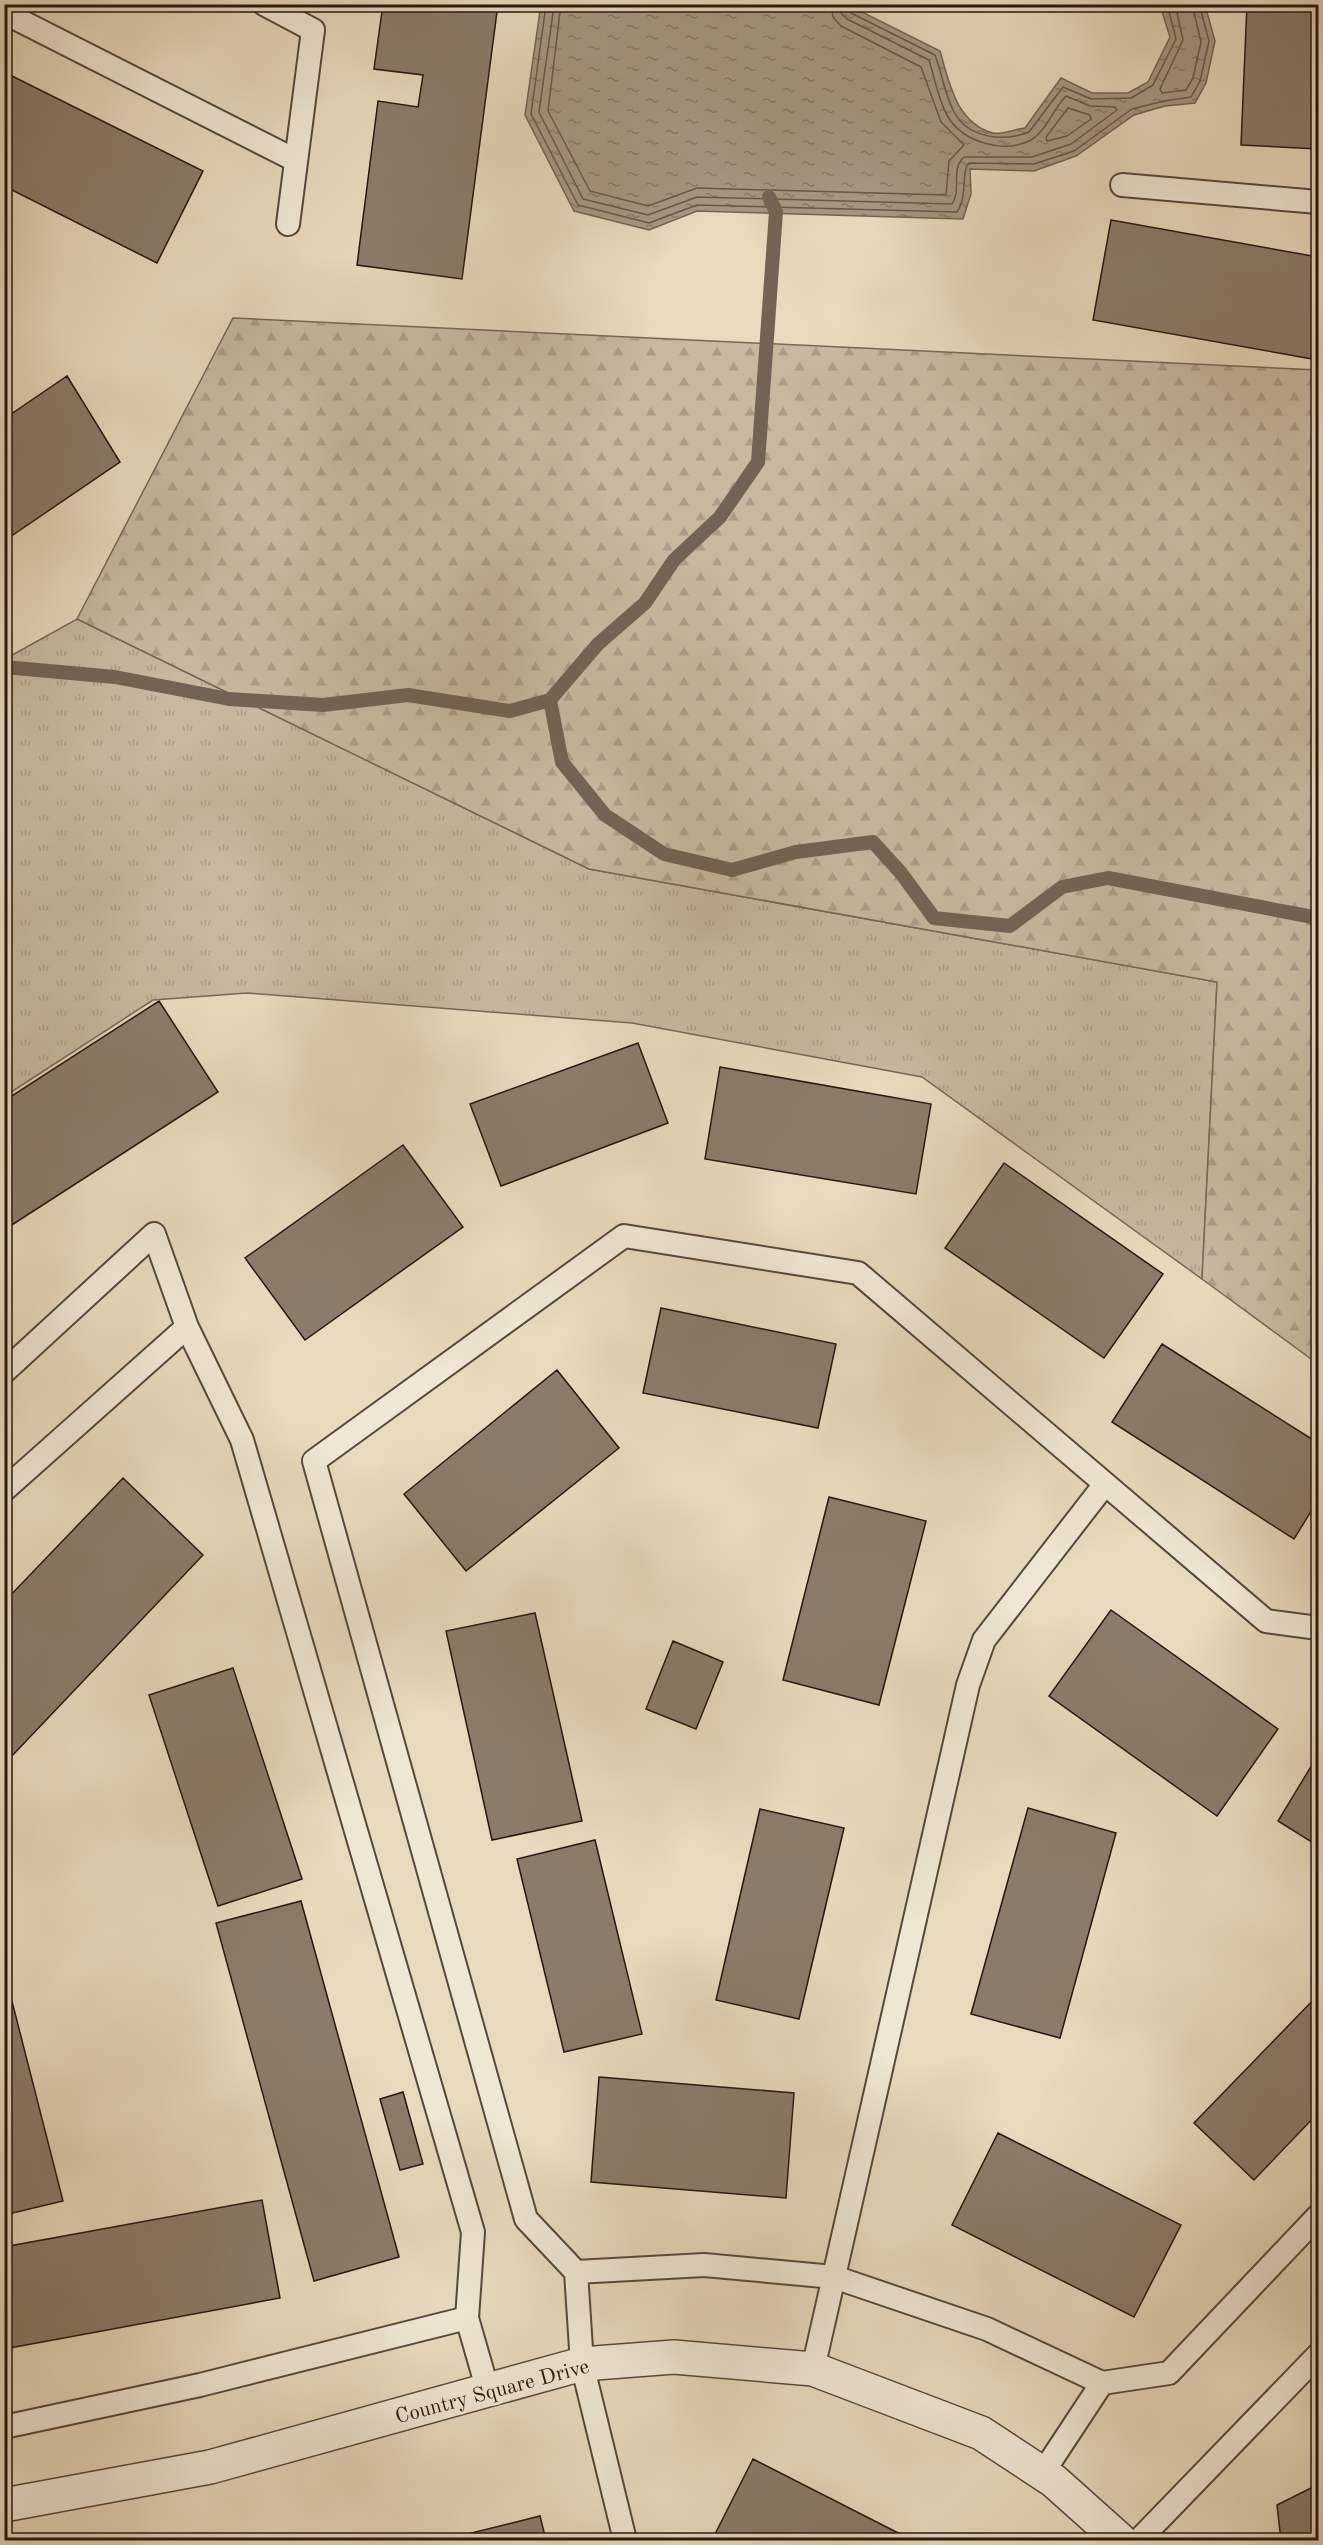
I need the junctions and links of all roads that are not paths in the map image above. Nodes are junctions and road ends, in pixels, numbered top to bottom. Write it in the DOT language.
graph roads {
  1 [pos="9,4"];
  2 [pos="264,4"];
  3 [pos="295,160"];
  4 [pos="1122,185"];
  5 [pos="1318,202"];
  6 [pos="288,224"];
  7 [pos="187,1327"];
  8 [pos="4,1372"];
  9 [pos="1105,1484"];
  10 [pos="4,1490"];
  11 [pos="1318,1628"];
  12 [pos="1318,2216"];
  13 [pos="576,2272"];
  14 [pos="834,2277"];
  15 [pos="467,2318"];
  16 [pos="1318,2355"];
  17 [pos="582,2364"];
  18 [pos="813,2368"];
  19 [pos="1102,2383"];
  20 [pos="488,2391"];
  21 [pos="4,2427"];
  22 [pos="1042,2474"];
  23 [pos="4,2505"];
  24 [pos="625,2541"];
  25 [pos="1120,2541"];
  26 [pos="1139,2541"];
  1 -- 3 [label="lane"];
  2 -- 3 [label="lane"];
  3 -- 6 [label="lane"];
  4 -- 5 [label="lane"];
  7 -- 8 [label="lane"];
  7 -- 10 [label="lane"];
  7 -- 15 [label="lane"];
  9 -- 11 [label="lane"];
  9 -- 13 [label="lane"];
  9 -- 14 [label="lane"];
  12 -- 19 [label="lane"];
  13 -- 14 [label="lane"];
  13 -- 17 [label="lane"];
  14 -- 18 [label="lane"];
  14 -- 19 [label="lane"];
  15 -- 20 [label="lane"];
  15 -- 21 [label="lane"];
  16 -- 26 [label="lane"];
  17 -- 18 [label="street, Country Square Drive"];
  17 -- 20 [label="street, Country Square Drive"];
  17 -- 24 [label="lane"];
  18 -- 22 [label="street, Country Square Drive"];
  19 -- 22 [label="lane"];
  20 -- 23 [label="street, Country Square Drive"];
  22 -- 25 [label="street, Country Square Drive"];
}
